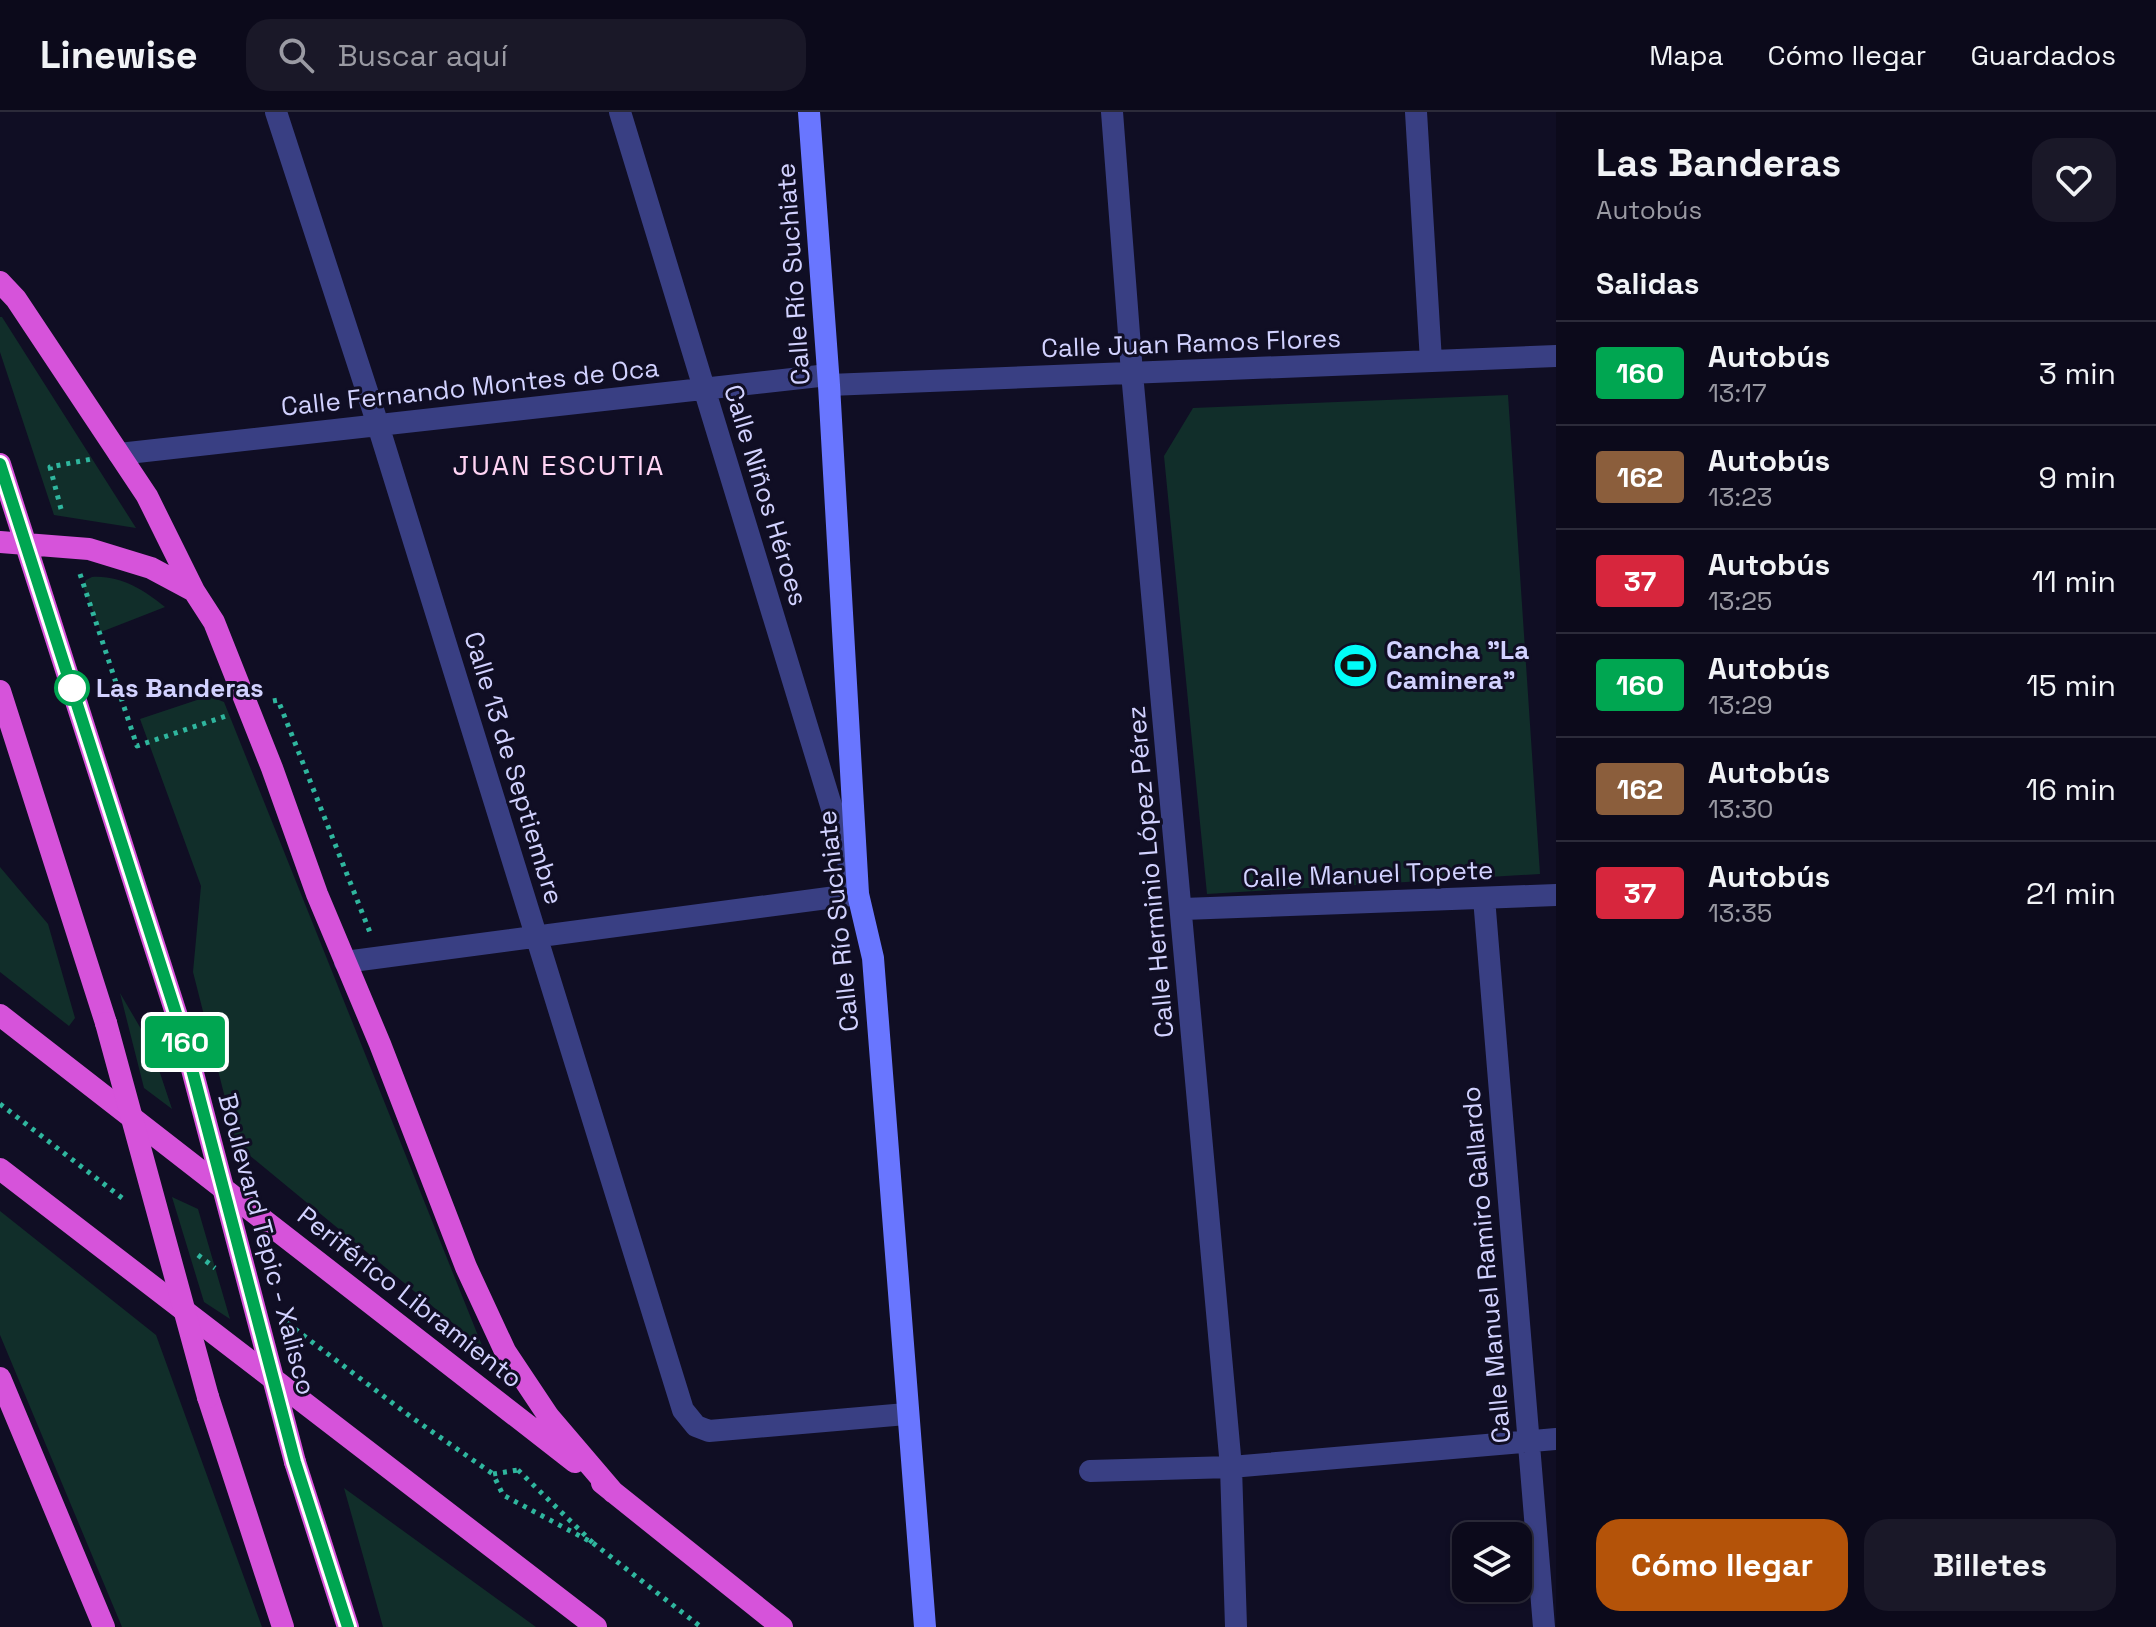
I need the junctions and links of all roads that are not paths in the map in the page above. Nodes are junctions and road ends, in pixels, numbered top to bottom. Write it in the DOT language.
graph roads {
  1 [pos="276,112"];
  2 [pos="620,112"];
  3 [pos="809,112"];
  4 [pos="1112,112"];
  5 [pos="1416,112"];
  6 [pos="0,282"];
  7 [pos="1556,356"];
  8 [pos="1431,361"];
  9 [pos="1132,373"];
  10 [pos="828,380"];
  11 [pos="704,390"];
  12 [pos="378,425"];
  13 [pos="119,454"];
  14 [pos="0,464"];
  15 [pos="0,542"];
  16 [pos="25,544"];
  17 [pos="194,591"];
  18 [pos="0,691"];
  19 [pos="858,894"];
  20 [pos="1556,895"];
  21 [pos="1484,898"];
  22 [pos="1183,909"];
  23 [pos="536,936"];
  24 [pos="345,962"];
  25 [pos="0,1015"];
  26 [pos="0,1169"];
  27 [pos="0,1378"];
  28 [pos="906,1414"];
  29 [pos="1556,1439"];
  30 [pos="1529,1440"];
  31 [pos="1231,1467"];
  32 [pos="1090,1471"];
  33 [pos="613,1492"];
  34 [pos="104,1627"];
  35 [pos="283,1627"];
  36 [pos="348,1627"];
  37 [pos="596,1627"];
  38 [pos="782,1627"];
  39 [pos="925,1627"];
  40 [pos="1236,1627"];
  41 [pos="1544,1627"];
  1 -- 12 [label="street, Calle 13 de Septiembre"];
  2 -- 11 [label="street, Calle Niños Héroes"];
  3 -- 10 [label="main road, Calle Río Suchiate"];
  4 -- 9 [label="street, Calle Herminio López Pérez"];
  5 -- 8 [label="street"];
  6 -- 13 [label="highway"];
  7 -- 8 [label="street, Calle Juan Ramos Flores"];
  8 -- 9 [label="street, Calle Juan Ramos Flores"];
  9 -- 10 [label="street, Calle Juan Ramos Flores"];
  9 -- 22 [label="street, Calle Herminio López Pérez"];
  10 -- 11 [label="street, Calle Fernando Montes de Oca"];
  10 -- 19 [label="main road, Calle Río Suchiate"];
  11 -- 12 [label="street, Calle Fernando Montes de Oca"];
  11 -- 19 [label="street, Calle Niños Héroes"];
  12 -- 13 [label="street, Calle Fernando Montes de Oca"];
  12 -- 23 [label="street, Calle 13 de Septiembre"];
  13 -- 17 [label="highway"];
  14 -- 16 [label="highway, Boulevard Tepic - Xalisco"];
  15 -- 16 [label="highway"];
  16 -- 17 [label="highway"];
  16 -- 36 [label="highway, Boulevard Tepic - Xalisco, bridge"];
  17 -- 24 [label="highway"];
  18 -- 35 [label="highway, bridge"];
  19 -- 23 [label="street"];
  19 -- 28 [label="main road, Calle Río Suchiate"];
  20 -- 21 [label="street, Calle Manuel Topete"];
  21 -- 22 [label="street, Calle Manuel Topete"];
  21 -- 30 [label="street, Calle Manuel Ramiro Gallardo"];
  22 -- 31 [label="street, Calle Herminio López Pérez"];
  23 -- 24 [label="street"];
  23 -- 28 [label="street, Calle 13 de Septiembre"];
  24 -- 33 [label="highway"];
  25 -- 33 [label="highway, Periférico Libramiento"];
  26 -- 37 [label="highway"];
  27 -- 34 [label="highway"];
  28 -- 39 [label="main road, Calle Río Suchiate"];
  29 -- 30 [label="street"];
  30 -- 31 [label="street"];
  30 -- 41 [label="street, Calle Manuel Ramiro Gallardo"];
  31 -- 32 [label="street"];
  31 -- 40 [label="street, Calle Herminio López Pérez"];
  33 -- 38 [label="highway, Periférico Libramiento"];
}
